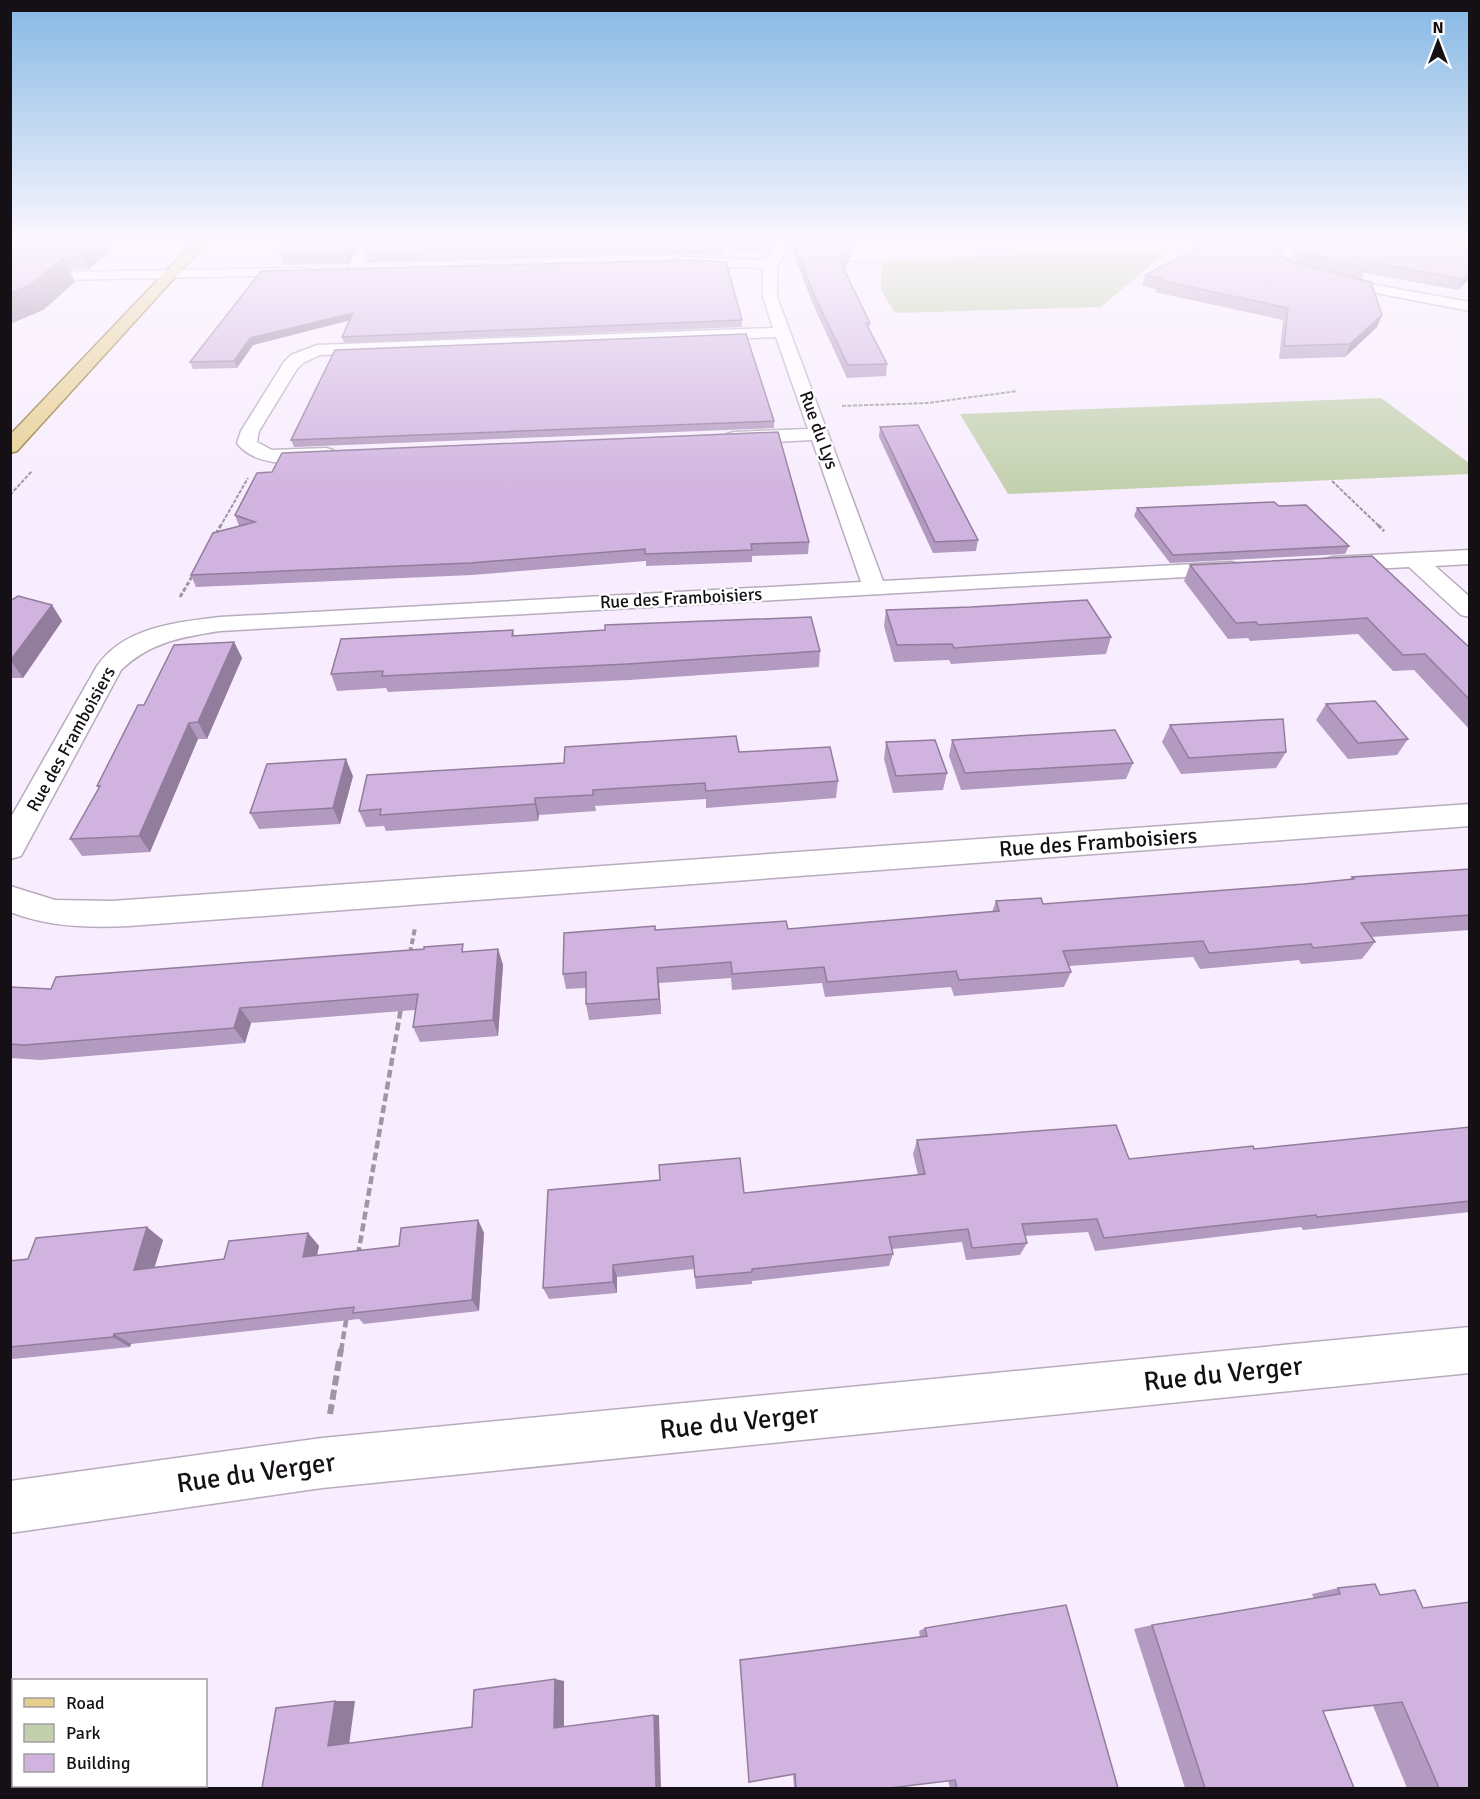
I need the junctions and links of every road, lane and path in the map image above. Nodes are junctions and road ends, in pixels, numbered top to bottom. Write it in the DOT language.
graph roads {
  1 [pos="122,325"];
  2 [pos="781,325"];
  3 [pos="783,332"];
  4 [pos="1017,391"];
  5 [pos="811,408"];
  6 [pos="820,434"];
  7 [pos="720,438"];
  8 [pos="10,447"];
  9 [pos="262,454"];
  10 [pos="340,454"];
  11 [pos="1332,481"];
  12 [pos="216,534"];
  13 [pos="1470,557"];
  14 [pos="1415,560"];
  15 [pos="1309,566"];
  16 [pos="1250,568"];
  17 [pos="193,574"];
  18 [pos="873,587"];
  19 [pos="1470,610"];
  20 [pos="159,634"];
  21 [pos="1470,815"];
  22 [pos="10,848"];
  23 [pos="421,892"];
  24 [pos="10,898"];
  25 [pos="409,962"];
  26 [pos="403,997"];
  27 [pos="356,1266"];
  28 [pos="348,1313"];
  29 [pos="1470,1350"];
  30 [pos="322,1463"];
  31 [pos="10,1507"];
  1 -- 8 [label="main road"];
  2 -- 3 [label="street, Rue du Lys"];
  3 -- 5 [label="street, Rue du Lys"];
  3 -- 9 [label="street"];
  4 -- 5 [label="path"];
  5 -- 6 [label="street, Rue du Lys"];
  6 -- 7 [label="street"];
  6 -- 18 [label="street, Rue du Lys"];
  9 -- 10 [label="street"];
  9 -- 12 [label="path"];
  11 -- 14 [label="path"];
  13 -- 14 [label="street"];
  14 -- 15 [label="street"];
  14 -- 19 [label="street"];
  16 -- 18 [label="street, Rue des Framboisiers"];
  17 -- 20 [label="path"];
  18 -- 20 [label="street, Rue des Framboisiers"];
  20 -- 22 [label="street, Rue des Framboisiers"];
  21 -- 23 [label="street, Rue des Framboisiers"];
  23 -- 24 [label="street, Rue des Framboisiers"];
  23 -- 25 [label="path"];
  26 -- 27 [label="path"];
  28 -- 30 [label="path"];
  29 -- 30 [label="street, Rue du Verger"];
  30 -- 31 [label="street, Rue du Verger"];
}
